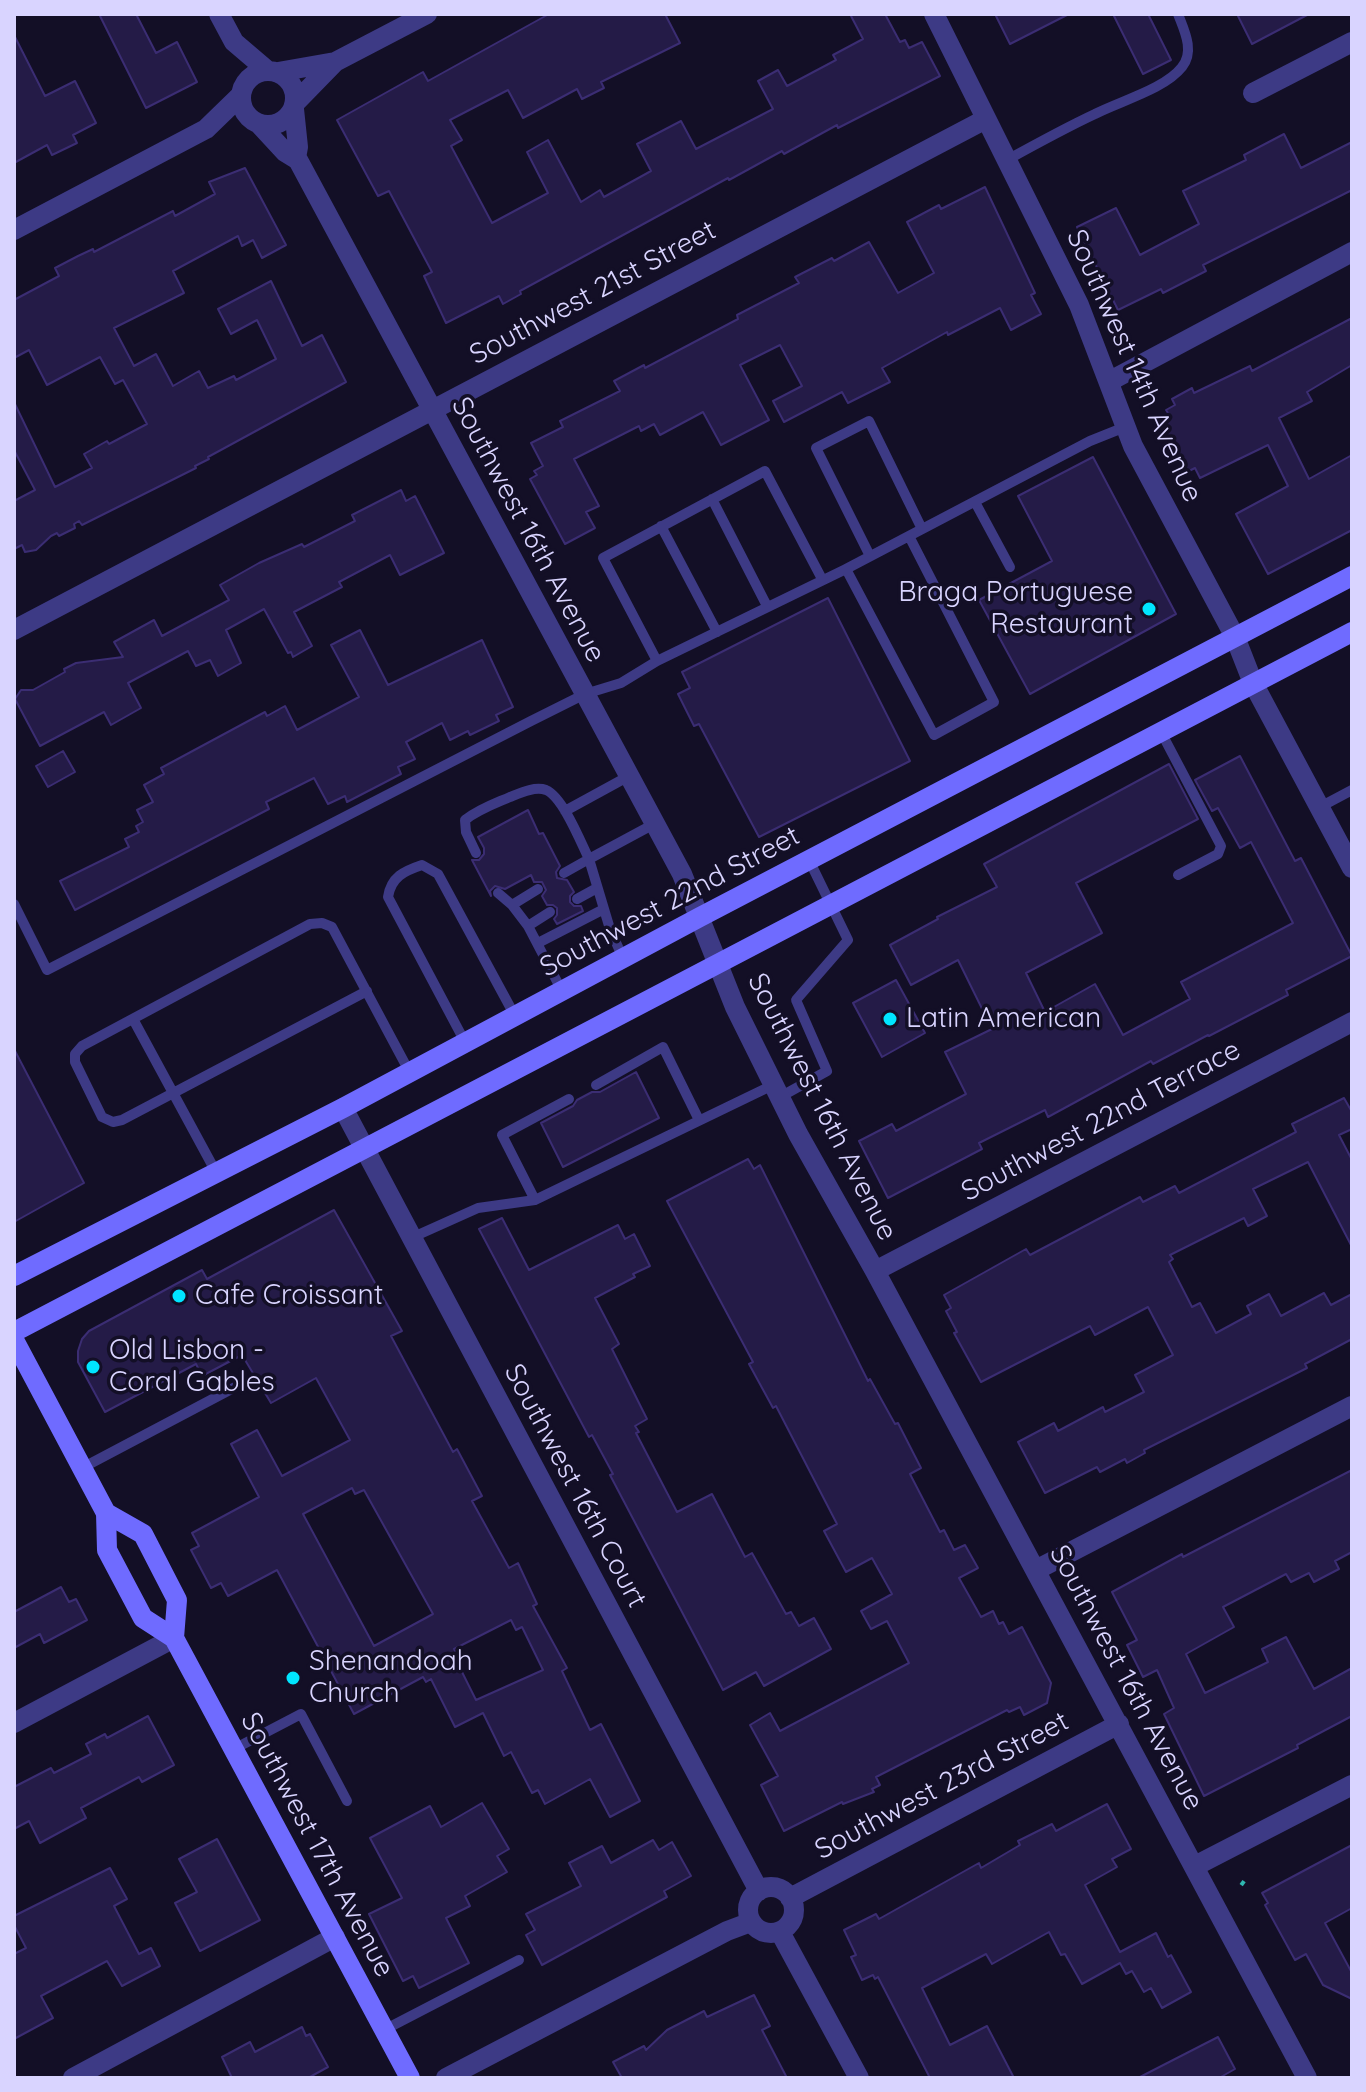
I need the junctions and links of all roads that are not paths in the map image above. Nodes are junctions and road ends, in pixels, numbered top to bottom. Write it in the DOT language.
graph roads {
  1 [pos="219,14"];
  2 [pos="427,14"];
  3 [pos="934,14"];
  4 [pos="1178,14"];
  5 [pos="234,42"];
  6 [pos="1352,42"];
  7 [pos="335,62"];
  8 [pos="273,71"];
  9 [pos="242,92"];
  10 [pos="1253,93"];
  11 [pos="295,106"];
  12 [pos="986,119"];
  13 [pos="258,124"];
  14 [pos="206,129"];
  15 [pos="296,158"];
  16 [pos="1007,160"];
  17 [pos="14,230"];
  18 [pos="1352,252"];
  19 [pos="1110,381"];
  20 [pos="432,410"];
  21 [pos="1125,427"];
  22 [pos="712,499"];
  23 [pos="975,502"];
  24 [pos="661,526"];
  25 [pos="922,529"];
  26 [pos="909,536"];
  27 [pos="870,556"];
  28 [pos="1010,567"];
  29 [pos="846,569"];
  30 [pos="1352,576"];
  31 [pos="822,579"];
  32 [pos="767,606"];
  33 [pos="14,630"];
  34 [pos="717,632"];
  35 [pos="1352,632"];
  36 [pos="1235,637"];
  37 [pos="657,661"];
  38 [pos="1253,683"];
  39 [pos="585,694"];
  40 [pos="1161,732"];
  41 [pos="629,776"];
  42 [pos="1352,790"];
  43 [pos="1320,807"];
  44 [pos="565,811"];
  45 [pos="654,824"];
  46 [pos="476,853"];
  47 [pos="589,859"];
  48 [pos="809,860"];
  49 [pos="1352,868"];
  50 [pos="564,873"];
  51 [pos="1178,875"];
  52 [pos="597,888"];
  53 [pos="538,889"];
  54 [pos="498,893"];
  55 [pos="577,899"];
  56 [pos="14,904"];
  57 [pos="512,905"];
  58 [pos="832,905"];
  59 [pos="604,909"];
  60 [pos="550,912"];
  61 [pos="700,917"];
  62 [pos="528,926"];
  63 [pos="538,943"];
  64 [pos="623,958"];
  65 [pos="718,965"];
  66 [pos="367,991"];
  67 [pos="562,991"];
  68 [pos="515,1016"];
  69 [pos="133,1019"];
  70 [pos="1352,1022"];
  71 [pos="465,1042"];
  72 [pos="410,1073"];
  73 [pos="596,1085"];
  74 [pos="776,1091"];
  75 [pos="173,1094"];
  76 [pos="569,1099"];
  77 [pos="343,1108"];
  78 [pos="699,1120"];
  79 [pos="364,1150"];
  80 [pos="217,1174"];
  81 [pos="535,1200"];
  82 [pos="411,1238"];
  83 [pos="875,1271"];
  84 [pos="14,1276"];
  85 [pos="14,1332"];
  86 [pos="14,1340"];
  87 [pos="241,1384"];
  88 [pos="1352,1406"];
  89 [pos="82,1468"];
  90 [pos="106,1513"];
  91 [pos="1036,1570"];
  92 [pos="174,1638"];
  93 [pos="14,1723"];
  94 [pos="1119,1724"];
  95 [pos="234,1749"];
  96 [pos="1352,1785"];
  97 [pos="347,1801"];
  98 [pos="1195,1866"];
  99 [pos="759,1891"];
  100 [pos="790,1898"];
  101 [pos="751,1922"];
  102 [pos="780,1932"];
  103 [pos="335,1937"];
  104 [pos="519,1960"];
  105 [pos="384,2030"];
  106 [pos="73,2078"];
  107 [pos="410,2078"];
  108 [pos="446,2078"];
  109 [pos="859,2078"];
  110 [pos="1307,2078"];
  1 -- 5 [label="street"];
  2 -- 7 [label="street"];
  3 -- 12 [label="street, Southwest 14th Avenue"];
  4 -- 16 [label="lane"];
  5 -- 8 [label="street"];
  5 -- 9 [label="street"];
  6 -- 10 [label="street"];
  7 -- 8 [label="street"];
  7 -- 11 [label="street"];
  8 -- 9 [label="street"];
  8 -- 11 [label="street"];
  9 -- 13 [label="street"];
  9 -- 14 [label="street"];
  11 -- 13 [label="street"];
  11 -- 15 [label="street, Southwest 16th Avenue"];
  12 -- 16 [label="street, Southwest 14th Avenue"];
  12 -- 20 [label="street, Southwest 21st Street"];
  13 -- 14 [label="street"];
  13 -- 15 [label="street, Southwest 16th Avenue"];
  14 -- 17 [label="street"];
  15 -- 20 [label="street, Southwest 16th Avenue"];
  16 -- 19 [label="street, Southwest 14th Avenue"];
  18 -- 19 [label="street"];
  19 -- 21 [label="street, Southwest 14th Avenue"];
  20 -- 33 [label="street, Southwest 21st Street"];
  20 -- 39 [label="street, Southwest 16th Avenue"];
  21 -- 23 [label="lane"];
  21 -- 36 [label="street, Southwest 14th Avenue"];
  22 -- 24 [label="lane"];
  22 -- 31 [label="lane"];
  22 -- 32 [label="lane"];
  23 -- 25 [label="lane"];
  23 -- 28 [label="lane"];
  24 -- 34 [label="lane"];
  24 -- 37 [label="lane"];
  25 -- 26 [label="lane"];
  25 -- 27 [label="lane"];
  26 -- 27 [label="lane"];
  26 -- 29 [label="lane"];
  27 -- 29 [label="lane"];
  29 -- 31 [label="lane"];
  30 -- 36 [label="main road, Southwest 22nd Street"];
  31 -- 32 [label="lane"];
  32 -- 34 [label="lane"];
  34 -- 37 [label="lane"];
  35 -- 38 [label="main road"];
  36 -- 38 [label="street, Southwest 14th Avenue"];
  36 -- 48 [label="main road, Southwest 22nd Street"];
  37 -- 39 [label="lane"];
  38 -- 40 [label="main road"];
  38 -- 43 [label="street, Southwest 14th Avenue"];
  39 -- 41 [label="street, Southwest 16th Avenue"];
  39 -- 56 [label="lane"];
  40 -- 51 [label="lane"];
  40 -- 58 [label="main road"];
  41 -- 44 [label="lane"];
  41 -- 45 [label="street, Southwest 16th Avenue"];
  42 -- 43 [label="lane"];
  43 -- 49 [label="street, Southwest 14th Avenue"];
  44 -- 46 [label="lane"];
  44 -- 47 [label="lane"];
  45 -- 47 [label="lane"];
  45 -- 61 [label="street, Southwest 16th Avenue"];
  47 -- 50 [label="lane"];
  47 -- 52 [label="lane"];
  48 -- 58 [label="lane"];
  48 -- 61 [label="main road, Southwest 22nd Street"];
  52 -- 55 [label="lane"];
  52 -- 59 [label="lane"];
  53 -- 57 [label="lane"];
  54 -- 57 [label="lane"];
  57 -- 62 [label="lane"];
  58 -- 65 [label="main road"];
  58 -- 74 [label="lane"];
  59 -- 63 [label="lane"];
  59 -- 64 [label="lane"];
  60 -- 62 [label="lane"];
  61 -- 64 [label="main road, Southwest 22nd Street"];
  61 -- 65 [label="street, Southwest 16th Avenue"];
  62 -- 63 [label="lane"];
  63 -- 67 [label="lane"];
  64 -- 67 [label="main road, Southwest 22nd Street"];
  65 -- 74 [label="street, Southwest 16th Avenue"];
  65 -- 79 [label="main road"];
  66 -- 69 [label="lane"];
  66 -- 72 [label="lane"];
  66 -- 75 [label="lane"];
  67 -- 68 [label="main road, Southwest 22nd Street"];
  68 -- 71 [label="main road, Southwest 22nd Street"];
  68 -- 71 [label="lane"];
  69 -- 75 [label="lane"];
  69 -- 75 [label="lane"];
  70 -- 83 [label="street, Southwest 22nd Terrace"];
  71 -- 72 [label="main road, Southwest 22nd Street"];
  72 -- 77 [label="main road, Southwest 22nd Street"];
  73 -- 78 [label="lane"];
  74 -- 78 [label="lane"];
  74 -- 83 [label="street, Southwest 16th Avenue"];
  75 -- 80 [label="lane"];
  76 -- 81 [label="lane"];
  77 -- 79 [label="street, Southwest 16th Court"];
  77 -- 80 [label="main road, Southwest 22nd Street"];
  78 -- 81 [label="lane"];
  79 -- 82 [label="street, Southwest 16th Court"];
  79 -- 85 [label="main road"];
  80 -- 84 [label="main road, Southwest 22nd Street"];
  81 -- 82 [label="lane"];
  82 -- 99 [label="street, Southwest 16th Court"];
  83 -- 91 [label="street, Southwest 16th Avenue"];
  86 -- 89 [label="main road, Southwest 17th Avenue"];
  87 -- 89 [label="lane"];
  88 -- 91 [label="street"];
  89 -- 90 [label="main road, Southwest 17th Avenue"];
  90 -- 92 [label="main road, Southwest 17th Avenue"];
  90 -- 92 [label="main road"];
  91 -- 94 [label="street, Southwest 16th Avenue"];
  92 -- 93 [label="street"];
  92 -- 95 [label="main road, Southwest 17th Avenue"];
  94 -- 98 [label="street, Southwest 16th Avenue"];
  94 -- 100 [label="street, Southwest 23rd Street"];
  95 -- 97 [label="lane"];
  95 -- 103 [label="main road, Southwest 17th Avenue"];
  96 -- 98 [label="street"];
  98 -- 110 [label="street, Southwest 16th Avenue"];
  99 -- 100 [label="street"];
  99 -- 101 [label="street"];
  100 -- 102 [label="street"];
  101 -- 102 [label="street"];
  101 -- 108 [label="street"];
  102 -- 109 [label="street"];
  103 -- 105 [label="main road, Southwest 17th Avenue"];
  103 -- 106 [label="street"];
  104 -- 105 [label="lane"];
  105 -- 107 [label="main road, Southwest 17th Avenue"];
}
